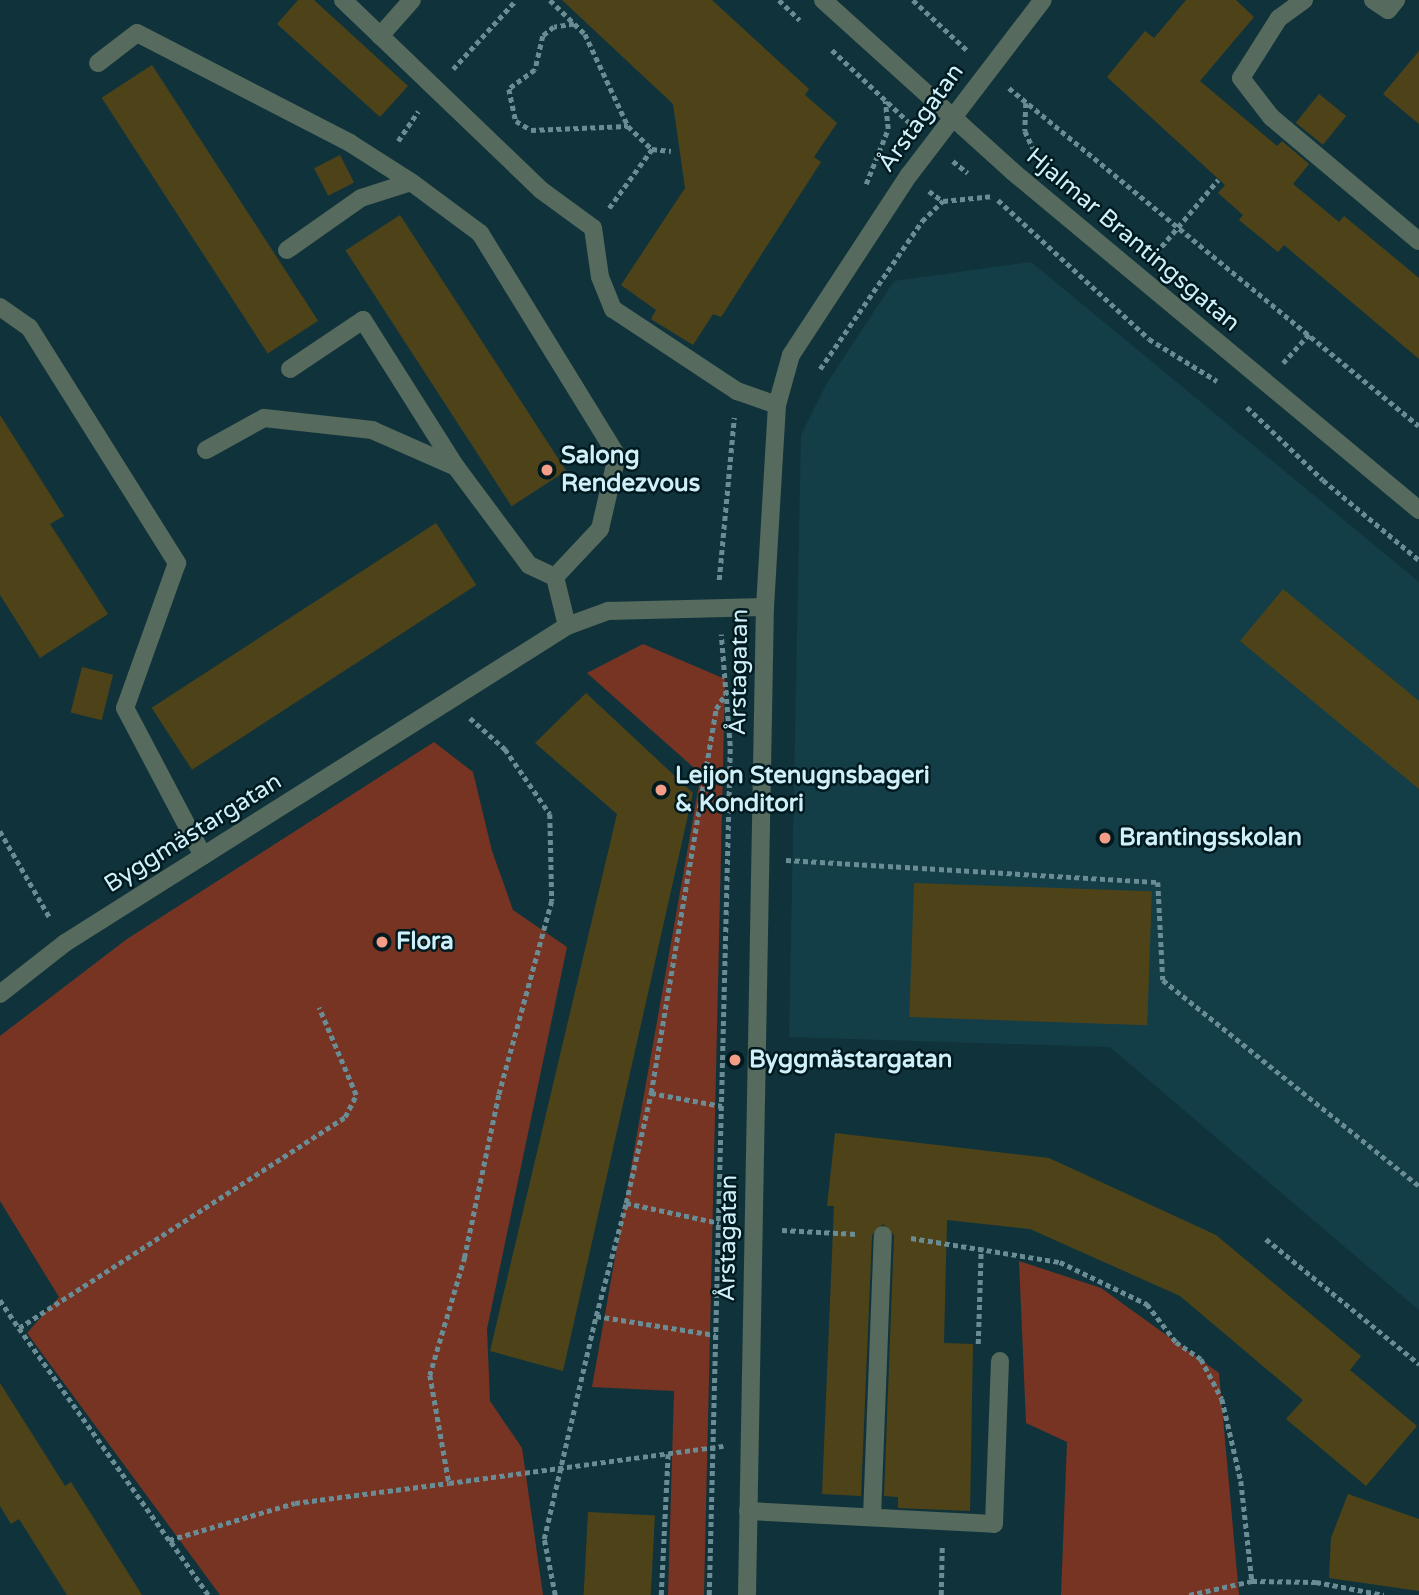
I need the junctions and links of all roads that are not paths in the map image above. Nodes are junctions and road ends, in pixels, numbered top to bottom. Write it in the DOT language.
graph roads {
  1 [pos="343,0"];
  2 [pos="412,0"];
  3 [pos="823,0"];
  4 [pos="1043,0"];
  5 [pos="1304,0"];
  6 [pos="1373,0"];
  7 [pos="1396,0"];
  8 [pos="380,36"];
  9 [pos="98,63"];
  10 [pos="951,117"];
  11 [pos="411,182"];
  12 [pos="1419,241"];
  13 [pos="287,250"];
  14 [pos="0,307"];
  15 [pos="290,369"];
  16 [pos="777,405"];
  17 [pos="206,450"];
  18 [pos="456,467"];
  19 [pos="1419,510"];
  20 [pos="555,577"];
  21 [pos="765,607"];
  22 [pos="568,626"];
  23 [pos="203,856"];
  24 [pos="0,994"];
  25 [pos="883,1235"];
  26 [pos="1000,1361"];
  27 [pos="748,1511"];
  28 [pos="872,1517"];
  29 [pos="747,1595"];
  1 -- 8 [label="street"];
  2 -- 8 [label="street"];
  3 -- 10 [label="street, Hjalmar Brantingsgatan"];
  4 -- 10 [label="street, Årstagatan"];
  5 -- 12 [label="street"];
  6 -- 7 [label="street"];
  8 -- 16 [label="street"];
  9 -- 11 [label="street"];
  10 -- 16 [label="street, Årstagatan"];
  10 -- 19 [label="street, Hjalmar Brantingsgatan"];
  11 -- 13 [label="street"];
  11 -- 20 [label="street"];
  14 -- 23 [label="street"];
  15 -- 18 [label="street"];
  16 -- 21 [label="street, Årstagatan"];
  17 -- 18 [label="street"];
  18 -- 20 [label="street"];
  20 -- 22 [label="street"];
  21 -- 22 [label="street, Byggmästargatan"];
  21 -- 27 [label="street, Årstagatan"];
  22 -- 23 [label="street, Byggmästargatan"];
  23 -- 24 [label="street, Byggmästargatan"];
  25 -- 28 [label="street"];
  26 -- 28 [label="street"];
  27 -- 28 [label="street"];
  27 -- 29 [label="street, Årstagatan"];
}
